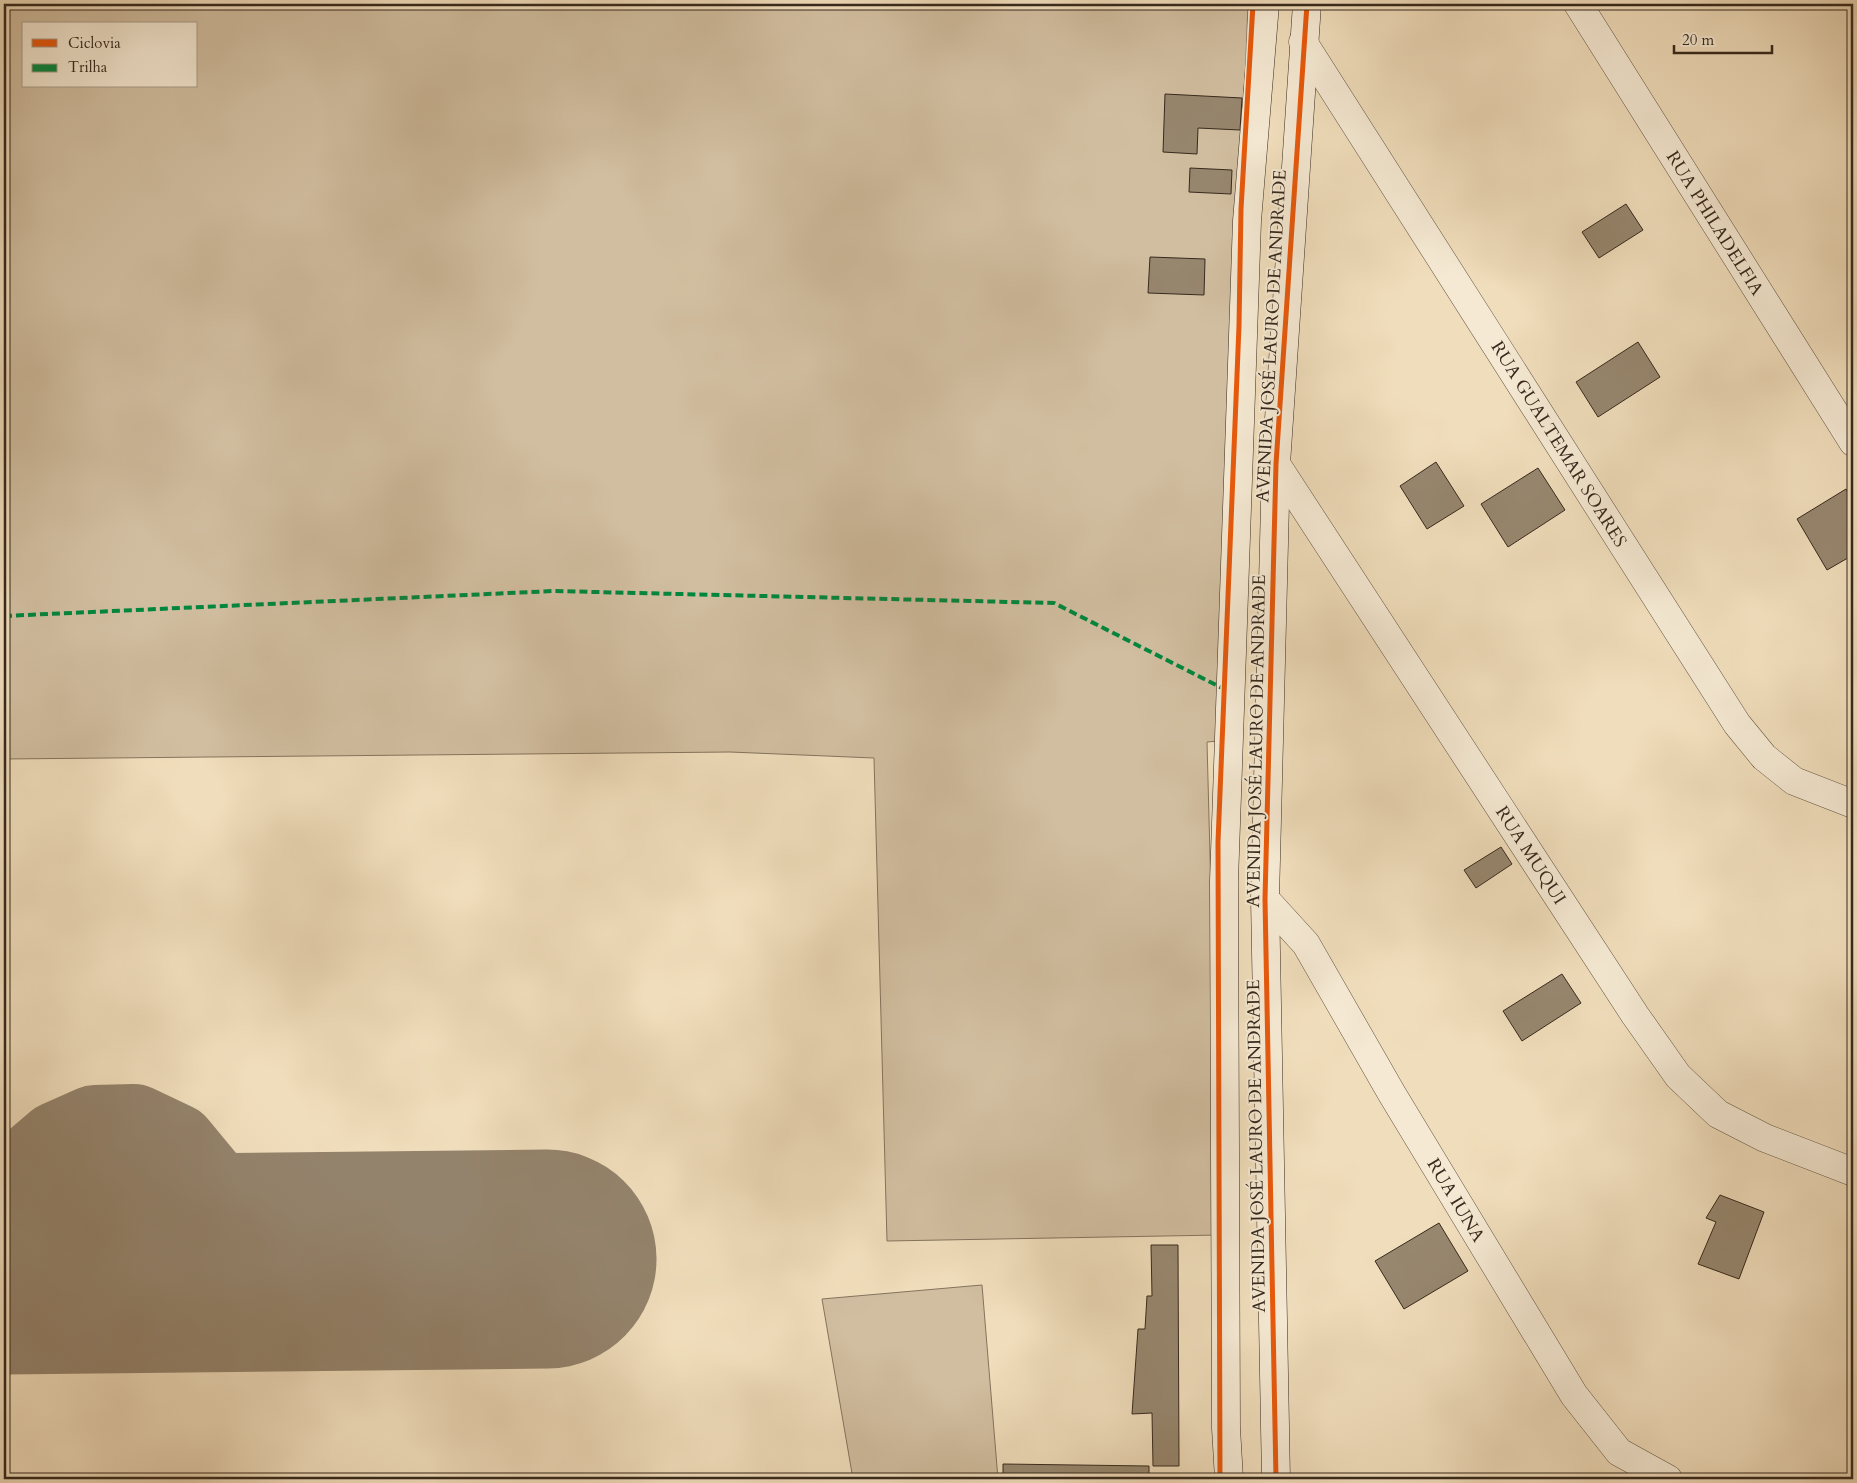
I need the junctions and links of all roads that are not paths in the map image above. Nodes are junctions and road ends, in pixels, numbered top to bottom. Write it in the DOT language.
graph roads {
  1 [pos="1265,4"];
  2 [pos="1307,4"];
  3 [pos="1578,4"];
  4 [pos="1304,42"];
  5 [pos="1853,442"];
  6 [pos="1276,464"];
  7 [pos="1853,804"];
  8 [pos="1266,899"];
  9 [pos="1853,1172"];
  10 [pos="1229,1479"];
  11 [pos="1276,1479"];
  12 [pos="1668,1479"];
  1 -- 10 [label="street, AVENIDA JOSÉ LAURO DE ANDRADE"];
  2 -- 4 [label="street, AVENIDA JOSÉ LAURO DE ANDRADE"];
  3 -- 5 [label="street, RUA PHILADELFIA"];
  4 -- 6 [label="street, AVENIDA JOSÉ LAURO DE ANDRADE"];
  4 -- 7 [label="street, RUA GUALTEMAR SOARES"];
  6 -- 8 [label="street, AVENIDA JOSÉ LAURO DE ANDRADE"];
  6 -- 9 [label="street, RUA MUQUI"];
  8 -- 11 [label="street, AVENIDA JOSÉ LAURO DE ANDRADE"];
  8 -- 12 [label="street, RUA IUNA"];
}
